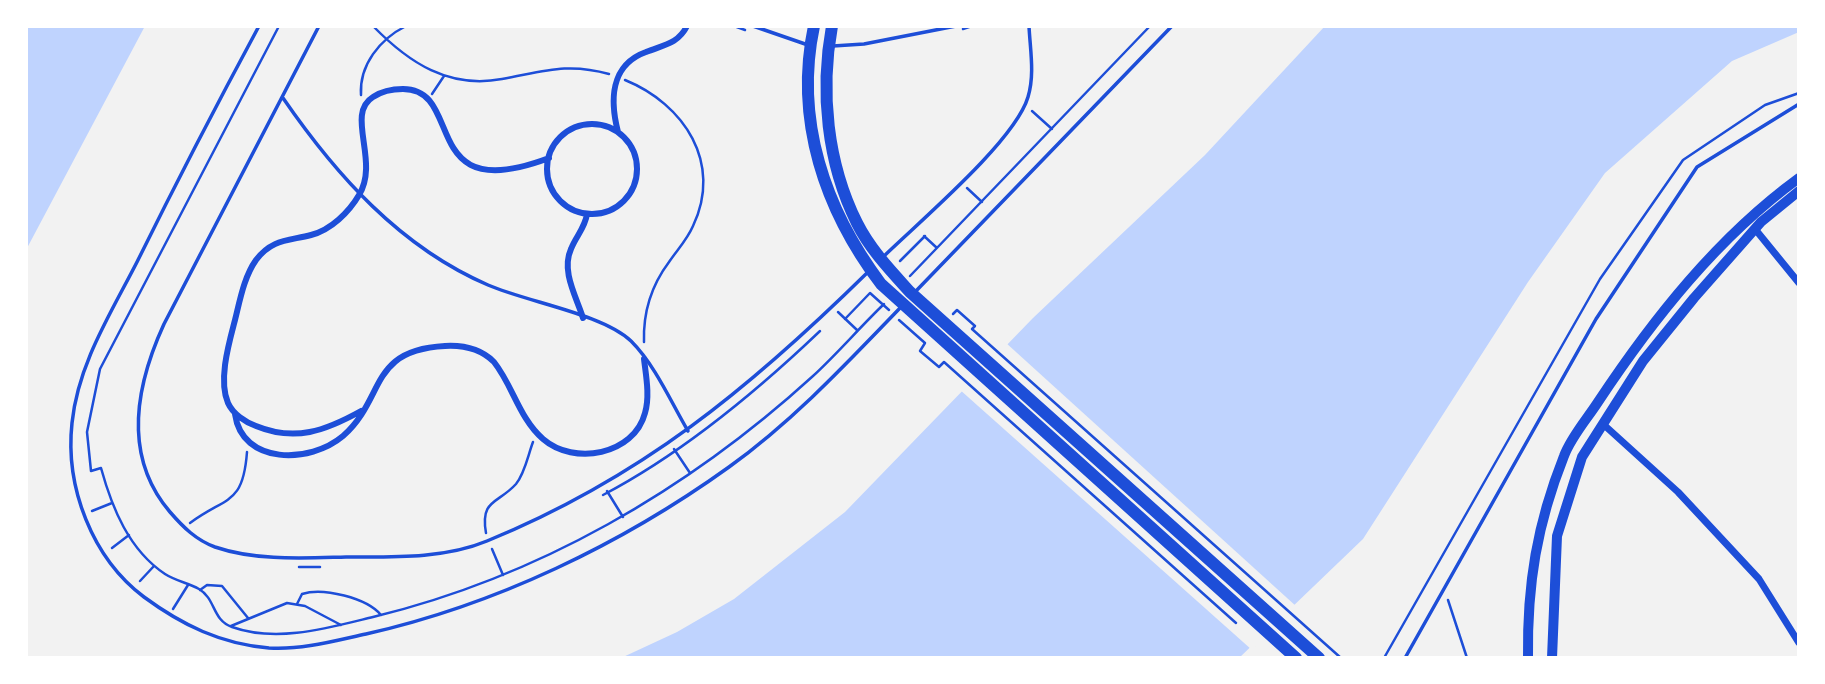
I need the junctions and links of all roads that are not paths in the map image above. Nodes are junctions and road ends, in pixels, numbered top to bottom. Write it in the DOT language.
graph roads {
  1 [pos="259,26"];
  2 [pos="319,26"];
  3 [pos="687,26"];
  4 [pos="753,26"];
  5 [pos="814,26"];
  6 [pos="832,26"];
  7 [pos="956,26"];
  8 [pos="1028,26"];
  9 [pos="1172,26"];
  10 [pos="283,98"];
  11 [pos="1799,104"];
  12 [pos="618,132"];
  13 [pos="549,158"];
  14 [pos="1799,178"];
  15 [pos="1799,191"];
  16 [pos="359,195"];
  17 [pos="587,214"];
  18 [pos="1755,229"];
  19 [pos="1799,283"];
  20 [pos="583,318"];
  21 [pos="644,359"];
  22 [pos="361,411"];
  23 [pos="235,414"];
  24 [pos="1603,424"];
  25 [pos="688,430"];
  26 [pos="317,431"];
  27 [pos="324,447"];
  28 [pos="1799,643"];
  29 [pos="1296,658"];
  30 [pos="1320,658"];
  31 [pos="1405,658"];
  32 [pos="1528,658"];
  33 [pos="1552,658"];
  1 -- 9 [label="lane"];
  2 -- 10 [label="lane"];
  3 -- 12 [label="street"];
  4 -- 7 [label="lane"];
  5 -- 29 [label="main road"];
  6 -- 30 [label="main road"];
  8 -- 25 [label="lane"];
  10 -- 16 [label="lane"];
  10 -- 25 [label="lane"];
  11 -- 31 [label="lane"];
  12 -- 13 [label="street"];
  12 -- 17 [label="street"];
  13 -- 16 [label="street"];
  13 -- 17 [label="street"];
  14 -- 32 [label="main road"];
  15 -- 18 [label="main road"];
  16 -- 20 [label="lane"];
  16 -- 23 [label="street"];
  17 -- 20 [label="street"];
  18 -- 19 [label="street"];
  18 -- 24 [label="main road"];
  20 -- 21 [label="lane"];
  21 -- 22 [label="street"];
  21 -- 25 [label="lane"];
  22 -- 26 [label="street"];
  22 -- 27 [label="street"];
  23 -- 26 [label="street"];
  23 -- 27 [label="street"];
  24 -- 28 [label="street"];
  24 -- 33 [label="main road"];
  26 -- 27 [label="street"];
}
